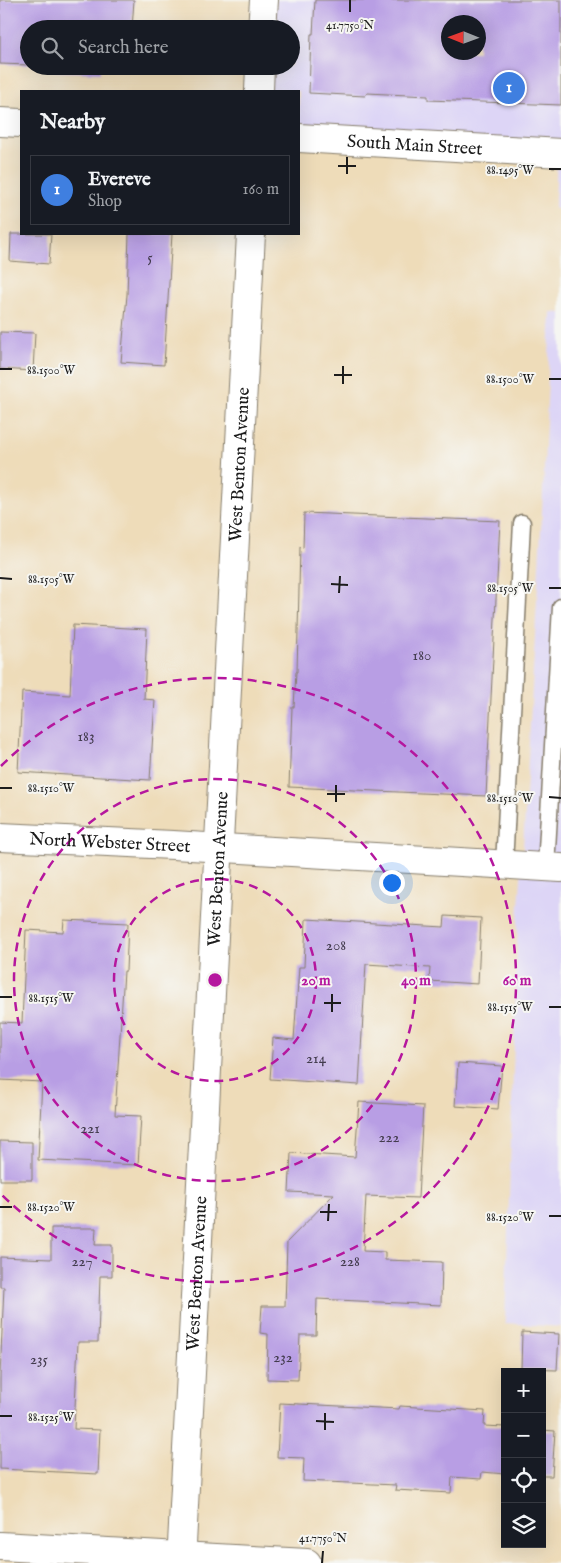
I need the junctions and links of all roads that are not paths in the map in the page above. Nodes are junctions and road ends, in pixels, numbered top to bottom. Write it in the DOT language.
graph roads {
  1 [pos="264,0"];
  2 [pos="263,20"];
  3 [pos="260,75"];
  4 [pos="259,90"];
  5 [pos="0,122"];
  6 [pos="20,123"];
  7 [pos="300,138"];
  8 [pos="561,153"];
  9 [pos="252,235"];
  10 [pos="522,523"];
  11 [pos="561,607"];
  12 [pos="0,837"];
  13 [pos="219,848"];
  14 [pos="504,865"];
  15 [pos="554,868"];
  16 [pos="0,1546"];
  17 [pos="181,1560"];
  18 [pos="306,1563"];
  1 -- 2 [label="street"];
  3 -- 4 [label="street"];
  5 -- 6 [label="street"];
  7 -- 8 [label="street, South Main Street"];
  9 -- 13 [label="street, West Benton Avenue"];
  10 -- 14 [label="lane"];
  11 -- 15 [label="lane"];
  12 -- 13 [label="street, North Webster Street"];
  13 -- 14 [label="street, North Webster Street"];
  13 -- 17 [label="street, West Benton Avenue"];
  14 -- 15 [label="street, North Webster Street"];
  16 -- 17 [label="street"];
  17 -- 18 [label="street"];
}
